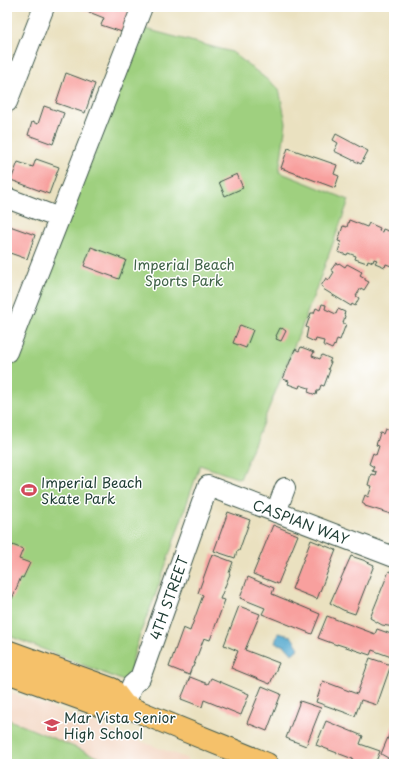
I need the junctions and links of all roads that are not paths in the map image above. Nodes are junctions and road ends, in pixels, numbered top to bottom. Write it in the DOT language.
graph roads {
  1 [pos="44,7"];
  2 [pos="142,7"];
  3 [pos="7,102"];
  4 [pos="7,198"];
  5 [pos="60,218"];
  6 [pos="7,352"];
  7 [pos="208,486"];
  8 [pos="286,488"];
  9 [pos="276,512"];
  10 [pos="394,557"];
  11 [pos="7,651"];
  12 [pos="7,672"];
  13 [pos="126,706"];
  14 [pos="266,764"];
  1 -- 3 [label="street"];
  2 -- 5 [label="street"];
  4 -- 5 [label="street"];
  5 -- 6 [label="street"];
  7 -- 9 [label="street, CASPIAN WAY"];
  7 -- 13 [label="street, 4TH STREET"];
  8 -- 9 [label="street"];
  9 -- 10 [label="street, CASPIAN WAY"];
  11 -- 13 [label="main road"];
  12 -- 13 [label="main road"];
  13 -- 14 [label="main road"];
}
